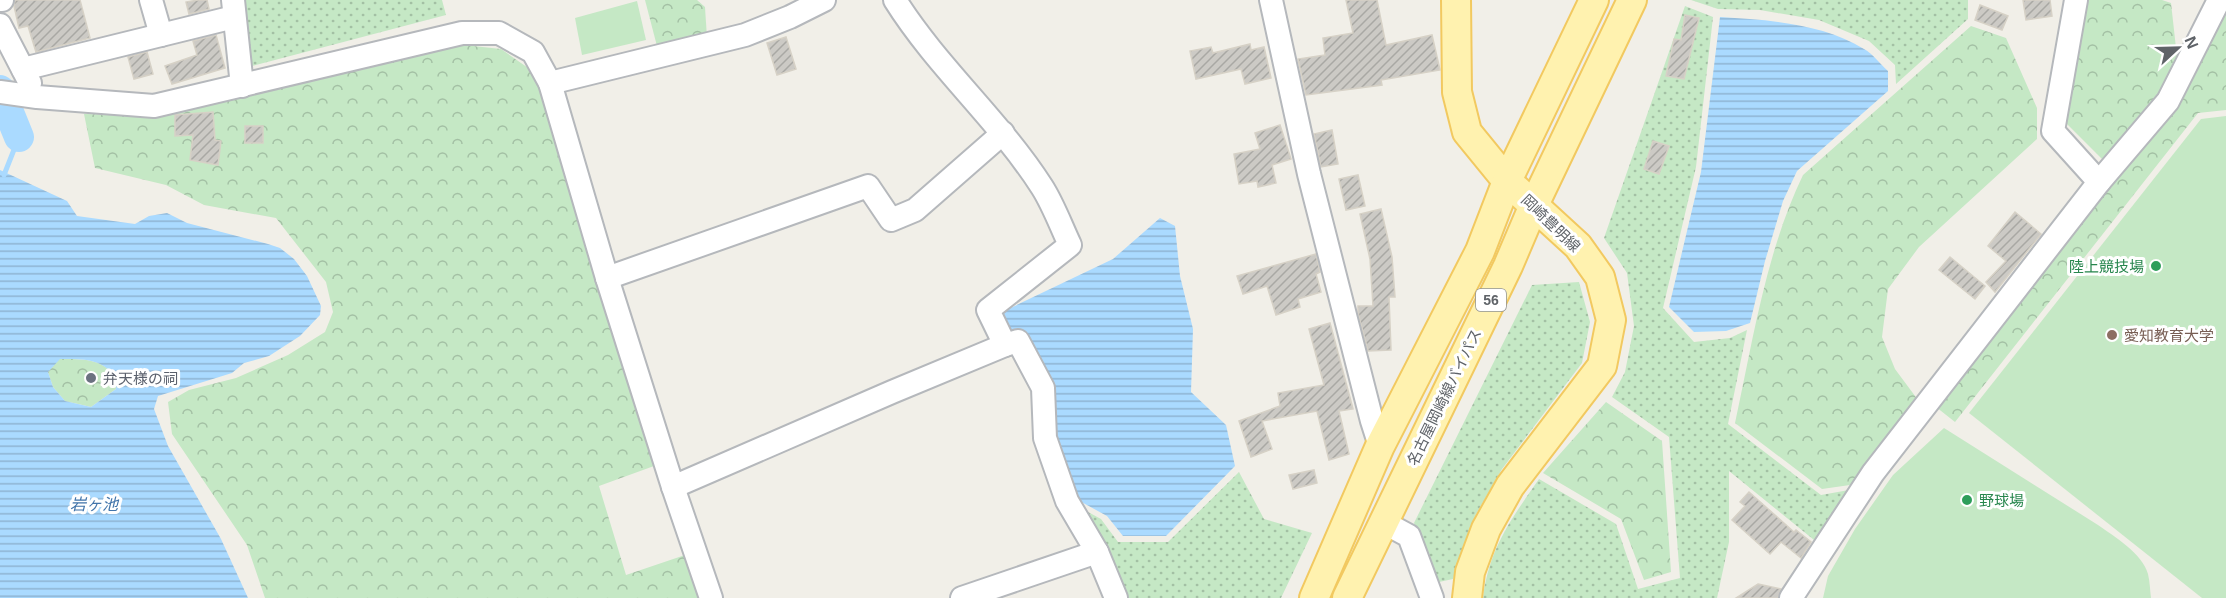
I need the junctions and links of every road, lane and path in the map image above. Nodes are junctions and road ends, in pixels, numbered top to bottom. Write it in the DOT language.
graph roads {
  1 [pos="151,0"];
  2 [pos="824,0"];
  3 [pos="895,0"];
  4 [pos="1271,0"];
  5 [pos="1456,0"];
  6 [pos="1594,0"];
  7 [pos="1632,0"];
  8 [pos="2076,0"];
  9 [pos="2219,0"];
  10 [pos="233,8"];
  11 [pos="0,25"];
  12 [pos="161,35"];
  13 [pos="23,69"];
  14 [pos="550,83"];
  15 [pos="242,86"];
  16 [pos="0,92"];
  17 [pos="38,97"];
  18 [pos="1003,133"];
  19 [pos="1507,182"];
  20 [pos="2099,182"];
  21 [pos="1534,205"];
  22 [pos="607,278"];
  23 [pos="1005,345"];
  24 [pos="1380,446"];
  25 [pos="673,487"];
  26 [pos="1383,522"];
  27 [pos="1097,552"];
  28 [pos="1469,585"];
  29 [pos="1437,597"];
  30 [pos="711,598"];
  31 [pos="962,598"];
  32 [pos="1116,598"];
  33 [pos="1314,598"];
  34 [pos="1347,598"];
  35 [pos="1791,598"];
  1 -- 12 [label="street"];
  2 -- 14 [label="street"];
  3 -- 18 [label="street"];
  4 -- 24 [label="street"];
  5 -- 19 [label="main road, 岡崎豊明線"];
  6 -- 19 [label="main road, 56"];
  7 -- 21 [label="main road, 名古屋岡崎線バイパス / 56"];
  8 -- 20 [label="street"];
  9 -- 20 [label="street"];
  10 -- 12 [label="street"];
  10 -- 15 [label="street"];
  11 -- 13 [label="street"];
  12 -- 13 [label="street"];
  13 -- 17 [label="street"];
  14 -- 15 [label="street"];
  14 -- 22 [label="street"];
  15 -- 17 [label="street"];
  16 -- 17 [label="street"];
  18 -- 22 [label="street"];
  18 -- 23 [label="street"];
  19 -- 21 [label="main road, 岡崎豊明線"];
  19 -- 24 [label="main road, 56"];
  20 -- 35 [label="street"];
  21 -- 26 [label="main road, 名古屋岡崎線バイパス / 56"];
  21 -- 28 [label="main road, 岡崎豊明線"];
  22 -- 25 [label="street"];
  23 -- 25 [label="street"];
  23 -- 27 [label="street"];
  24 -- 33 [label="main road, 56"];
  25 -- 30 [label="street"];
  26 -- 29 [label="street"];
  26 -- 34 [label="main road, 名古屋岡崎線バイパス / 56"];
  27 -- 31 [label="street"];
  27 -- 32 [label="street"];
  28 -- 29 [label="street"];
}
